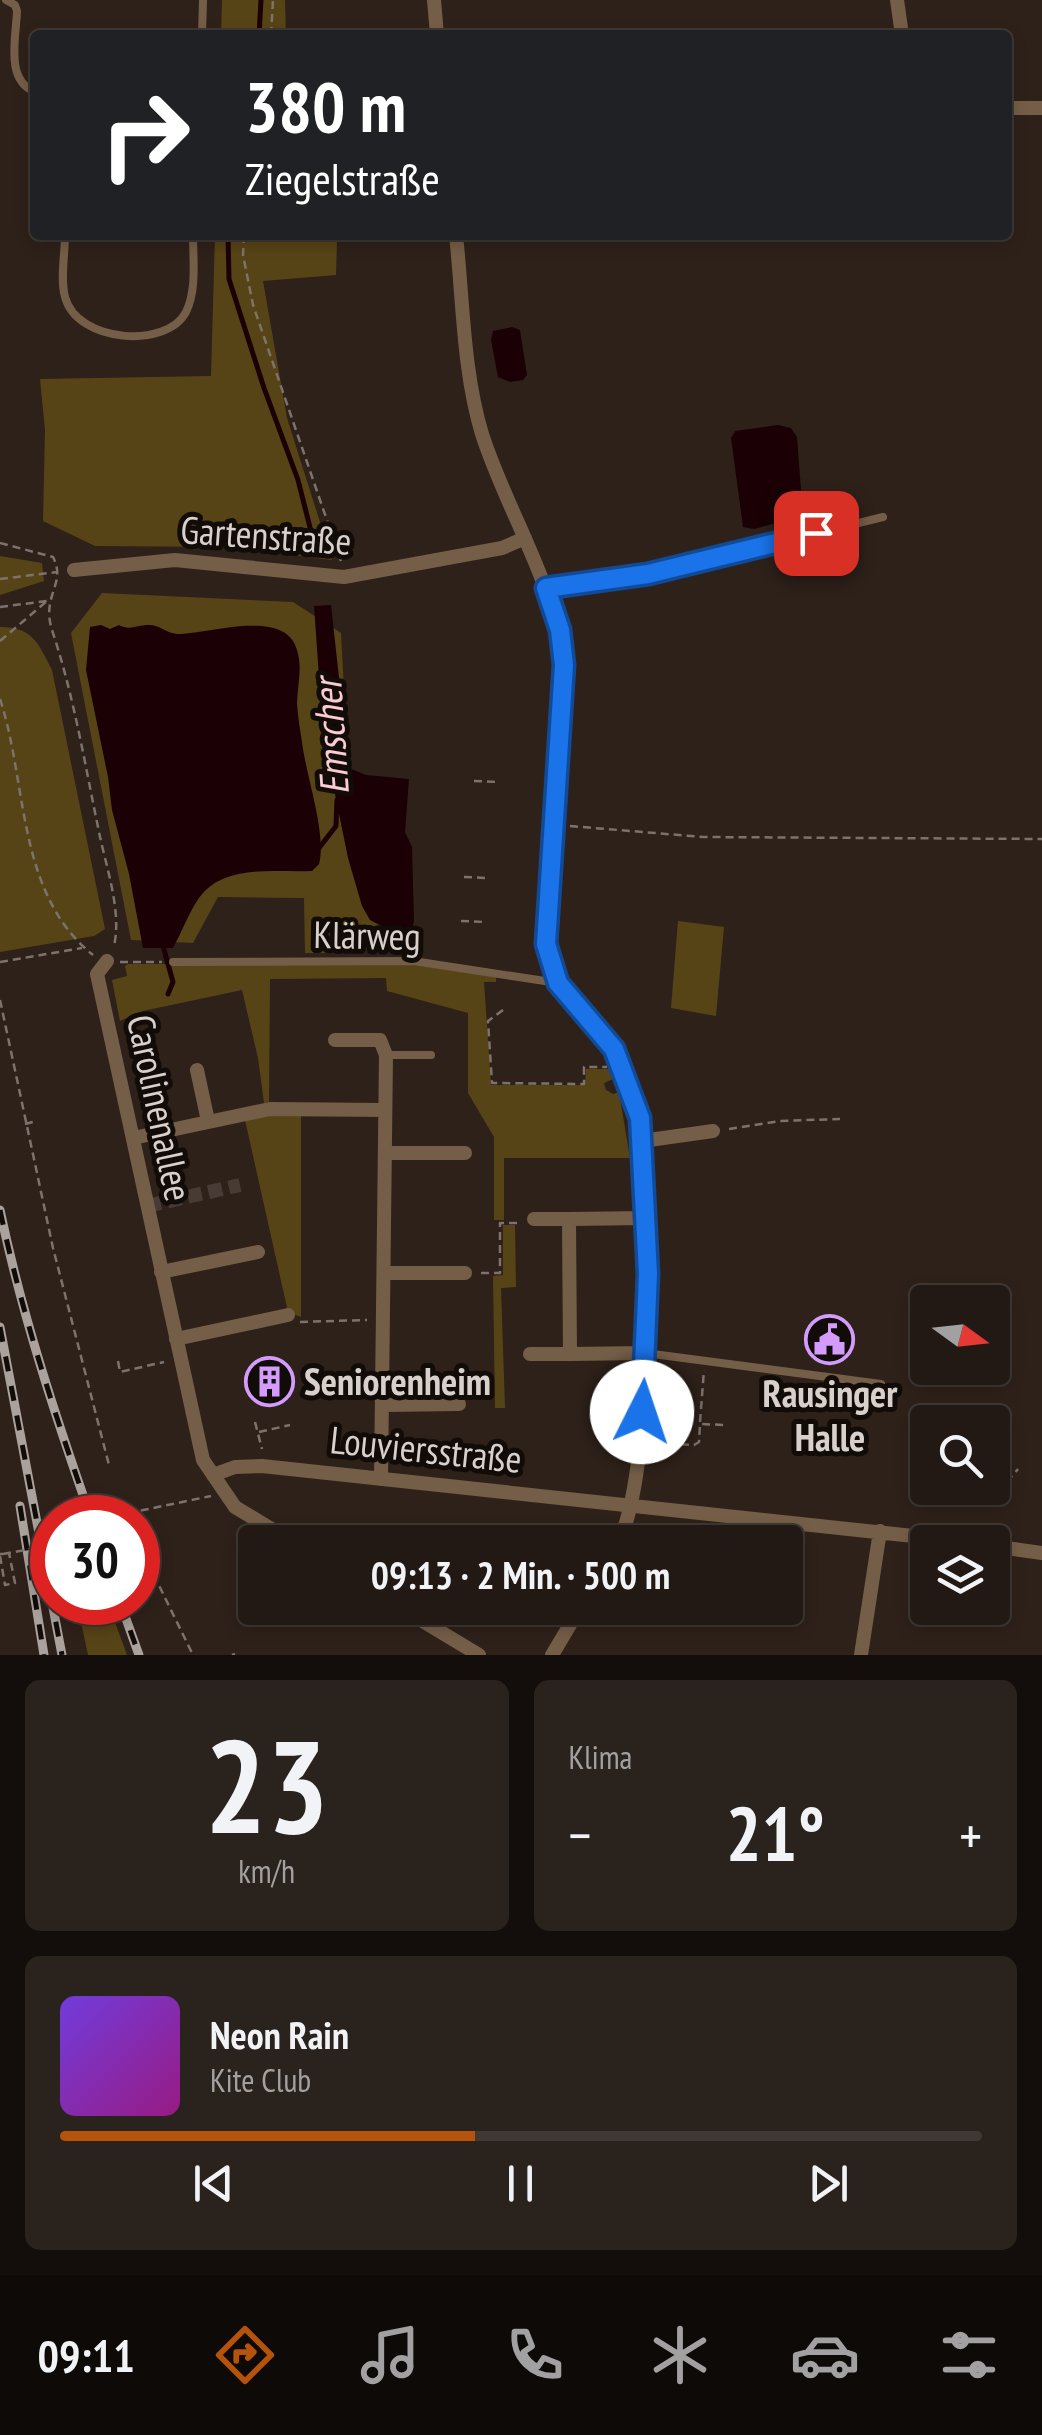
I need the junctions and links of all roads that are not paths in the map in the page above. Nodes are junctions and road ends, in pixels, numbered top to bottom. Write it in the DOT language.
graph roads {
  1 [pos="6,0"];
  2 [pos="203,0"];
  3 [pos="434,0"];
  4 [pos="897,0"];
  5 [pos="202,30"];
  6 [pos="436,30"];
  7 [pos="901,30"];
  8 [pos="30,90"];
  9 [pos="1012,108"];
  10 [pos="1042,108"];
  11 [pos="65,240"];
  12 [pos="194,240"];
  13 [pos="457,240"];
  14 [pos="883,517"];
  15 [pos="525,538"];
  16 [pos="66,571"];
  17 [pos="546,588"];
  18 [pos="107,961"];
  19 [pos="173,962"];
  20 [pos="558,983"];
  21 [pos="335,1040"];
  22 [pos="386,1055"];
  23 [pos="431,1055"];
  24 [pos="197,1070"];
  25 [pos="385,1110"];
  26 [pos="208,1121"];
  27 [pos="713,1131"];
  28 [pos="133,1138"];
  29 [pos="642,1141"];
  30 [pos="384,1153"];
  31 [pos="465,1153"];
  32 [pos="648,1218"];
  33 [pos="534,1219"];
  34 [pos="569,1219"];
  35 [pos="258,1252"];
  36 [pos="162,1272"];
  37 [pos="465,1273"];
  38 [pos="384,1274"];
  39 [pos="288,1314"];
  40 [pos="176,1339"];
  41 [pos="530,1354"];
  42 [pos="570,1354"];
  43 [pos="646,1354"];
  44 [pos="881,1384"];
  45 [pos="459,1404"];
  46 [pos="384,1405"];
  47 [pos="214,1475"];
  48 [pos="382,1478"];
  49 [pos="633,1504"];
  50 [pos="265,1525"];
  51 [pos="625,1525"];
  52 [pos="880,1532"];
  53 [pos="910,1535"];
  54 [pos="1010,1549"];
  55 [pos="1042,1553"];
  56 [pos="430,1625"];
  57 [pos="570,1625"];
  58 [pos="480,1655"];
  59 [pos="552,1655"];
  60 [pos="861,1655"];
  1 -- 8 [label="lane"];
  2 -- 5 [label="lane"];
  3 -- 6 [label="street"];
  4 -- 7 [label="street"];
  9 -- 10 [label="street"];
  11 -- 12 [label="lane"];
  13 -- 15 [label="street"];
  14 -- 17 [label="lane"];
  15 -- 16 [label="street, Gartenstraße"];
  15 -- 17 [label="street"];
  17 -- 20 [label="street"];
  18 -- 28 [label="street, Carolinenallee"];
  19 -- 20 [label="lane, Klärweg"];
  20 -- 29 [label="street"];
  21 -- 22 [label="street"];
  22 -- 23 [label="lane"];
  22 -- 25 [label="street"];
  24 -- 26 [label="street"];
  25 -- 26 [label="street"];
  25 -- 30 [label="street"];
  26 -- 28 [label="street"];
  27 -- 29 [label="street"];
  28 -- 36 [label="street, Carolinenallee"];
  29 -- 32 [label="street"];
  30 -- 31 [label="street"];
  30 -- 38 [label="street"];
  32 -- 34 [label="street"];
  32 -- 43 [label="street"];
  33 -- 34 [label="street"];
  34 -- 42 [label="street"];
  35 -- 36 [label="street"];
  36 -- 40 [label="street, Carolinenallee"];
  37 -- 38 [label="street"];
  38 -- 46 [label="street"];
  39 -- 40 [label="street"];
  40 -- 47 [label="street, Carolinenallee"];
  41 -- 42 [label="street"];
  42 -- 43 [label="street"];
  43 -- 44 [label="lane"];
  43 -- 49 [label="street"];
  45 -- 46 [label="street"];
  46 -- 48 [label="street"];
  47 -- 48 [label="street, Louviersstraße"];
  47 -- 50 [label="street, Carolinenallee"];
  48 -- 49 [label="street, Louviersstraße"];
  49 -- 51 [label="street"];
  49 -- 52 [label="street, Louviersstraße"];
  52 -- 53 [label="street, Louviersstraße"];
  52 -- 60 [label="street"];
  54 -- 55 [label="street"];
  56 -- 58 [label="street"];
  57 -- 59 [label="street"];
}
